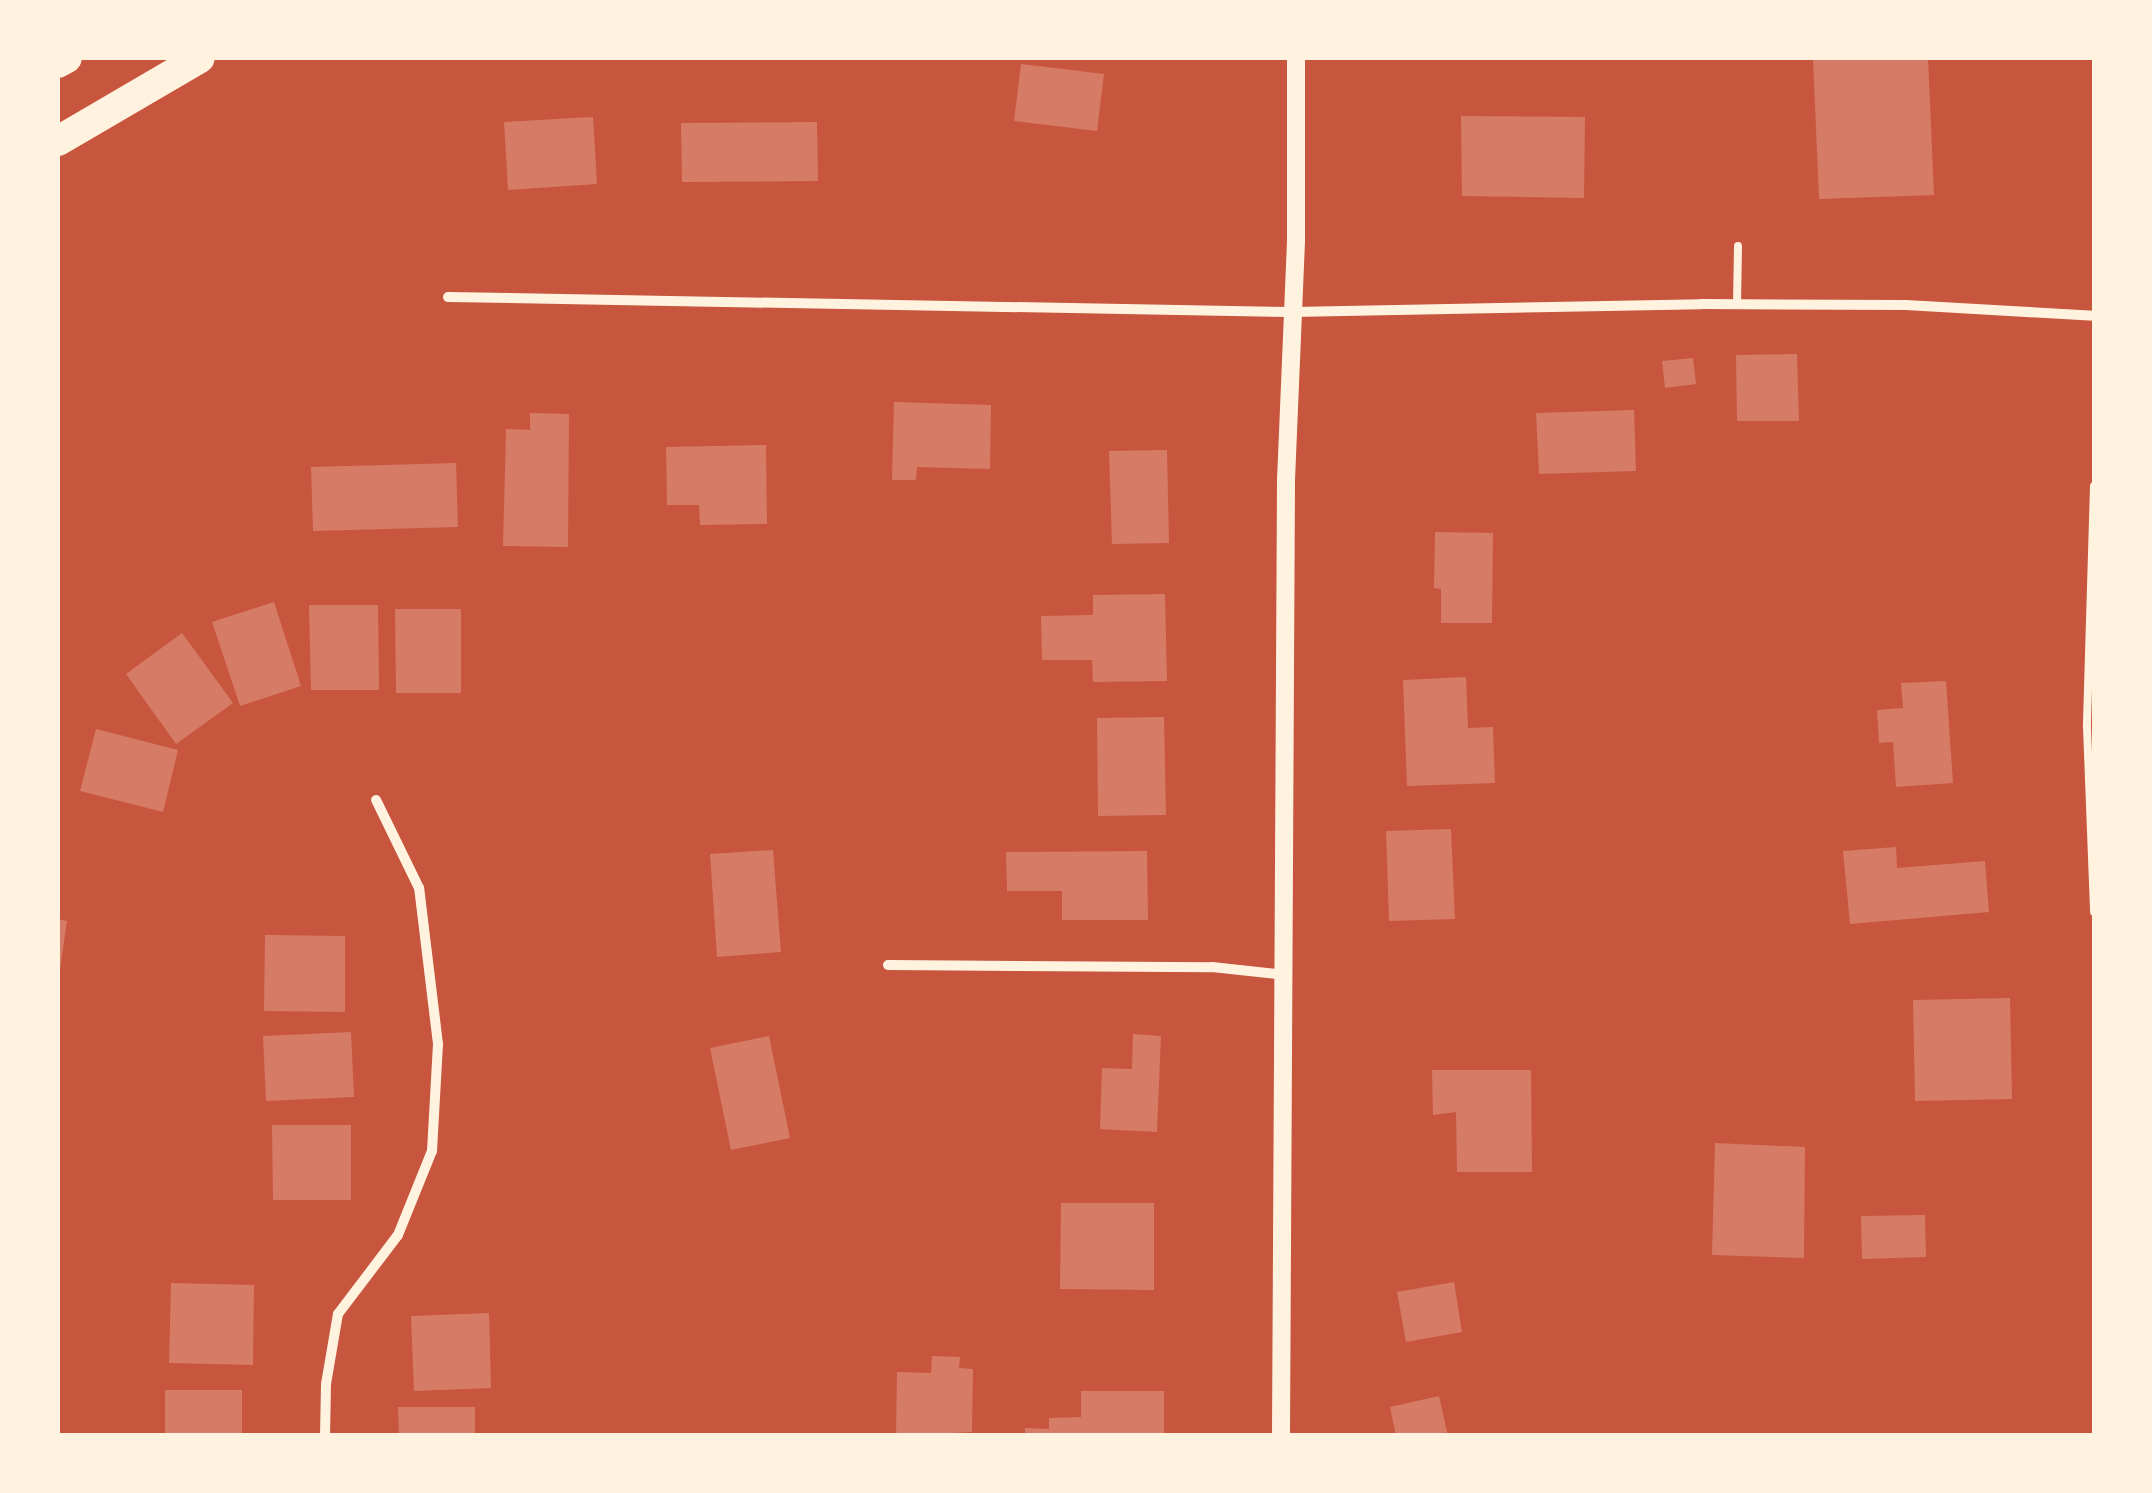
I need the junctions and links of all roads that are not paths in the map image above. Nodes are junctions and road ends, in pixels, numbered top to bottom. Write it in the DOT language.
graph roads {
  1 [pos="67,58"];
  2 [pos="200,58"];
  3 [pos="1296,58"];
  4 [pos="58,63"];
  5 [pos="58,141"];
  6 [pos="1738,246"];
  7 [pos="448,297"];
  8 [pos="1737,304"];
  9 [pos="1292,312"];
  10 [pos="2094,316"];
  11 [pos="2094,486"];
  12 [pos="376,800"];
  13 [pos="2094,912"];
  14 [pos="888,966"];
  15 [pos="1286,974"];
  16 [pos="324,1436"];
  17 [pos="1282,1436"];
  1 -- 4 [label="highway"];
  2 -- 5 [label="highway"];
  3 -- 9 [label="street"];
  6 -- 8 [label="lane"];
  7 -- 9 [label="street"];
  8 -- 9 [label="street"];
  8 -- 10 [label="street"];
  9 -- 15 [label="street"];
  11 -- 13 [label="lane"];
  12 -- 16 [label="street"];
  14 -- 15 [label="street"];
  15 -- 17 [label="street"];
}
